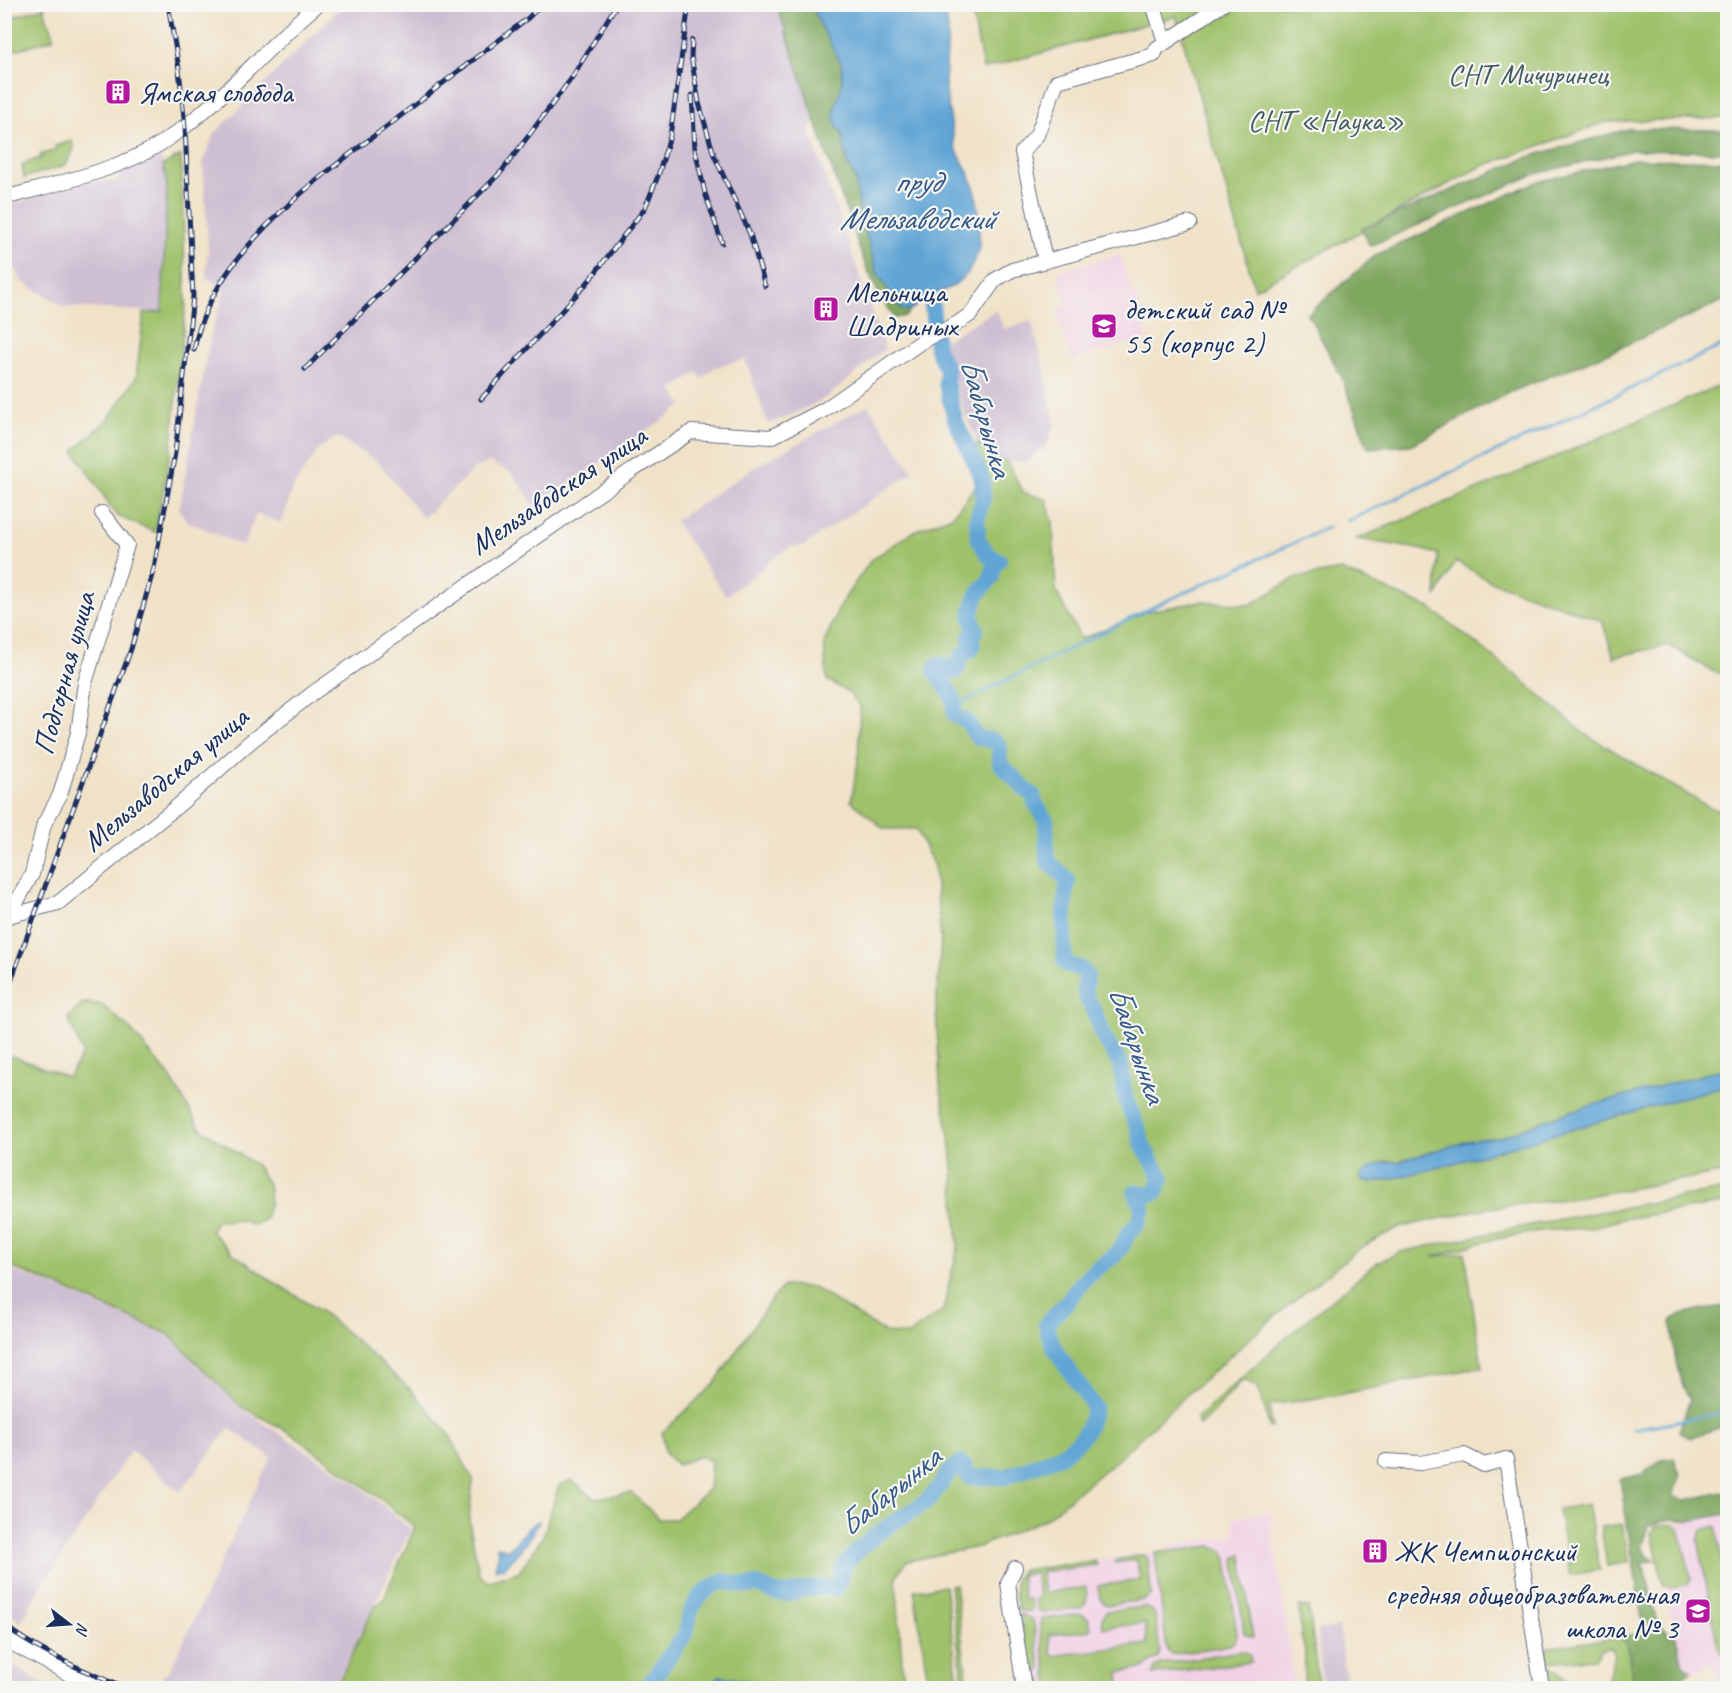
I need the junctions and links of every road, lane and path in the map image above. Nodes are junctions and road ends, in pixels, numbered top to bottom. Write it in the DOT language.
graph roads {
  1 [pos="318,4"];
  2 [pos="1153,4"];
  3 [pos="1222,5"];
  4 [pos="1165,42"];
  5 [pos="4,198"];
  6 [pos="1190,223"];
  7 [pos="1045,260"];
  8 [pos="102,513"];
  9 [pos="7,917"];
  10 [pos="1386,1461"];
  11 [pos="1015,1568"];
  12 [pos="4,1639"];
  13 [pos="101,1689"];
  14 [pos="1024,1689"];
  15 [pos="1542,1689"];
  1 -- 5 [label="street"];
  2 -- 4 [label="street"];
  3 -- 4 [label="street"];
  4 -- 7 [label="street"];
  6 -- 7 [label="street, Мельзаводская улица"];
  7 -- 9 [label="street, Мельзаводская улица"];
  8 -- 9 [label="street, Подгорная улица"];
  10 -- 15 [label="street"];
  11 -- 14 [label="street"];
  12 -- 13 [label="street"];
}
